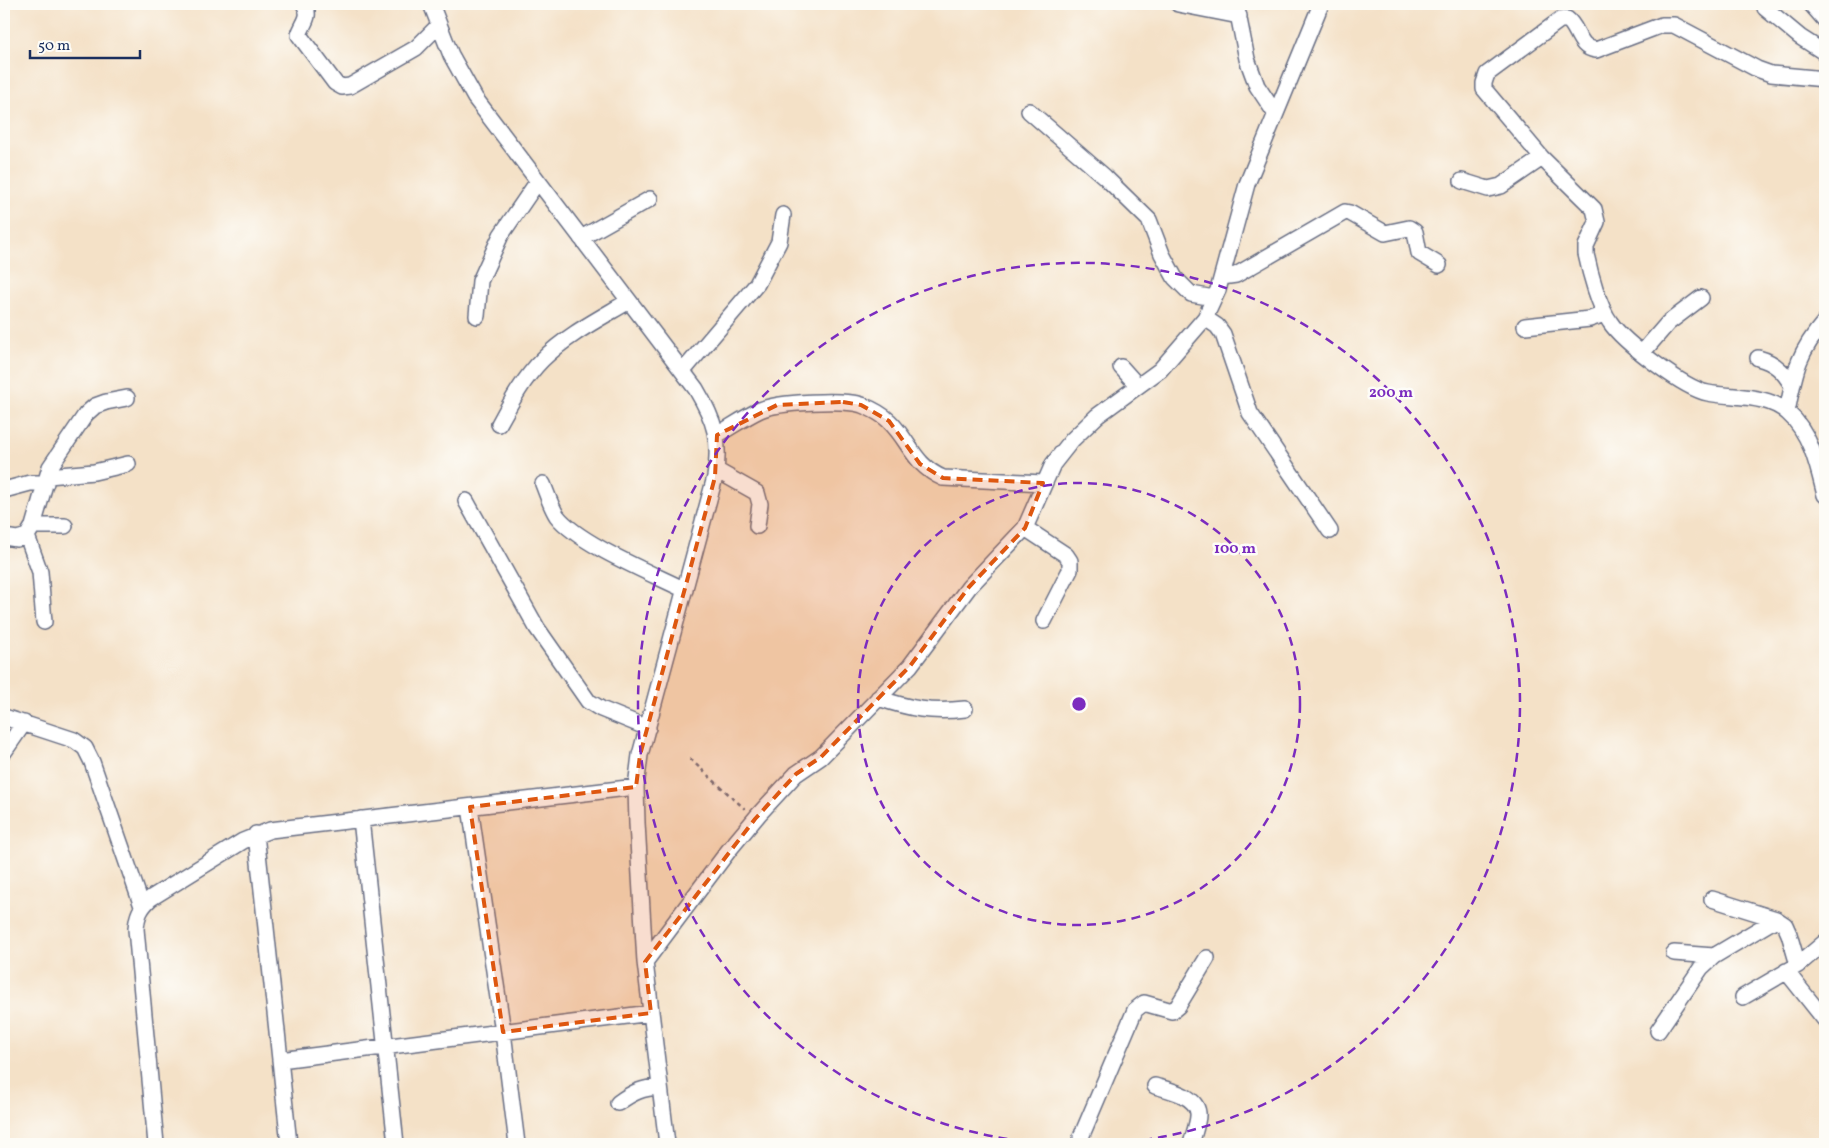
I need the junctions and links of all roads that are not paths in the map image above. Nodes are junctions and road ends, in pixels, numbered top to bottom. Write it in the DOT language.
graph roads {
  1 [pos="304,4"];
  2 [pos="431,4"];
  3 [pos="1178,4"];
  4 [pos="1321,4"];
  5 [pos="1811,4"];
  6 [pos="1765,8"];
  7 [pos="1238,10"];
  8 [pos="1825,20"];
  9 [pos="440,25"];
  10 [pos="1825,53"];
  11 [pos="1825,79"];
  12 [pos="1029,111"];
  13 [pos="1275,114"];
  14 [pos="1542,158"];
  15 [pos="538,181"];
  16 [pos="1462,181"];
  17 [pos="650,199"];
  18 [pos="783,215"];
  19 [pos="581,238"];
  20 [pos="1439,265"];
  21 [pos="1222,277"];
  22 [pos="1214,298"];
  23 [pos="1700,298"];
  24 [pos="629,301"];
  25 [pos="1605,314"];
  26 [pos="477,316"];
  27 [pos="1205,318"];
  28 [pos="1825,321"];
  29 [pos="1525,326"];
  30 [pos="1642,353"];
  31 [pos="1758,358"];
  32 [pos="1121,367"];
  33 [pos="683,371"];
  34 [pos="1138,386"];
  35 [pos="1792,386"];
  36 [pos="127,398"];
  37 [pos="1787,412"];
  38 [pos="498,424"];
  39 [pos="717,435"];
  40 [pos="128,464"];
  41 [pos="716,470"];
  42 [pos="47,480"];
  43 [pos="1043,483"];
  44 [pos="543,484"];
  45 [pos="4,490"];
  46 [pos="1825,496"];
  47 [pos="466,501"];
  48 [pos="66,526"];
  49 [pos="757,526"];
  50 [pos="1025,528"];
  51 [pos="30,531"];
  52 [pos="1330,531"];
  53 [pos="4,537"];
  54 [pos="685,590"];
  55 [pos="1044,621"];
  56 [pos="44,622"];
  57 [pos="878,698"];
  58 [pos="965,709"];
  59 [pos="4,717"];
  60 [pos="24,723"];
  61 [pos="648,728"];
  62 [pos="4,752"];
  63 [pos="636,788"];
  64 [pos="470,807"];
  65 [pos="360,820"];
  66 [pos="256,834"];
  67 [pos="1712,899"];
  68 [pos="142,906"];
  69 [pos="1776,919"];
  70 [pos="1825,942"];
  71 [pos="1674,952"];
  72 [pos="1714,956"];
  73 [pos="1207,958"];
  74 [pos="645,962"];
  75 [pos="1792,968"];
  76 [pos="1742,997"];
  77 [pos="651,1013"];
  78 [pos="1825,1020"];
  79 [pos="1658,1031"];
  80 [pos="503,1032"];
  81 [pos="386,1046"];
  82 [pos="280,1060"];
  83 [pos="1155,1086"];
  84 [pos="660,1087"];
  85 [pos="618,1104"];
  86 [pos="156,1144"];
  87 [pos="289,1144"];
  88 [pos="396,1144"];
  89 [pos="517,1144"];
  90 [pos="668,1144"];
  91 [pos="1084,1144"];
  92 [pos="1191,1144"];
  1 -- 9 [label="street"];
  2 -- 9 [label="street"];
  3 -- 7 [label="street"];
  4 -- 13 [label="street"];
  5 -- 8 [label="street"];
  6 -- 10 [label="street"];
  7 -- 13 [label="street"];
  9 -- 15 [label="street"];
  11 -- 14 [label="street"];
  12 -- 22 [label="street"];
  13 -- 21 [label="street"];
  14 -- 16 [label="street"];
  14 -- 25 [label="street"];
  15 -- 19 [label="street"];
  15 -- 26 [label="street"];
  17 -- 19 [label="street"];
  18 -- 33 [label="street"];
  19 -- 24 [label="street"];
  20 -- 21 [label="street"];
  21 -- 22 [label="street"];
  22 -- 27 [label="street"];
  23 -- 30 [label="street"];
  24 -- 33 [label="street"];
  24 -- 38 [label="street"];
  25 -- 29 [label="street"];
  25 -- 30 [label="street"];
  27 -- 34 [label="street"];
  27 -- 52 [label="street"];
  28 -- 35 [label="street"];
  30 -- 37 [label="street"];
  31 -- 35 [label="street"];
  32 -- 34 [label="street"];
  33 -- 39 [label="street"];
  34 -- 43 [label="street"];
  35 -- 37 [label="street"];
  36 -- 42 [label="street"];
  37 -- 46 [label="street"];
  39 -- 41 [label="street"];
  39 -- 43 [label="street"];
  40 -- 42 [label="street"];
  41 -- 49 [label="street"];
  41 -- 54 [label="street"];
  42 -- 45 [label="street"];
  42 -- 51 [label="street"];
  43 -- 50 [label="street"];
  44 -- 54 [label="street"];
  47 -- 61 [label="street"];
  48 -- 51 [label="street"];
  50 -- 55 [label="street"];
  50 -- 57 [label="street"];
  51 -- 53 [label="street"];
  51 -- 56 [label="street"];
  54 -- 61 [label="street"];
  57 -- 58 [label="street"];
  57 -- 74 [label="street"];
  59 -- 60 [label="street"];
  60 -- 62 [label="street"];
  60 -- 68 [label="street"];
  61 -- 63 [label="street"];
  63 -- 64 [label="street"];
  63 -- 74 [label="street"];
  64 -- 65 [label="street"];
  64 -- 80 [label="street"];
  65 -- 66 [label="street"];
  65 -- 81 [label="street"];
  66 -- 68 [label="street"];
  66 -- 82 [label="street"];
  67 -- 69 [label="street"];
  68 -- 86 [label="street"];
  69 -- 72 [label="street"];
  69 -- 75 [label="street"];
  70 -- 75 [label="street"];
  71 -- 72 [label="street"];
  72 -- 79 [label="street"];
  73 -- 91 [label="street"];
  74 -- 77 [label="street"];
  75 -- 76 [label="street"];
  75 -- 78 [label="street"];
  77 -- 80 [label="street"];
  77 -- 84 [label="street"];
  80 -- 81 [label="street"];
  80 -- 89 [label="street"];
  81 -- 82 [label="street"];
  81 -- 88 [label="street"];
  82 -- 87 [label="street"];
  83 -- 92 [label="street"];
  84 -- 85 [label="street"];
  84 -- 90 [label="street"];
}
